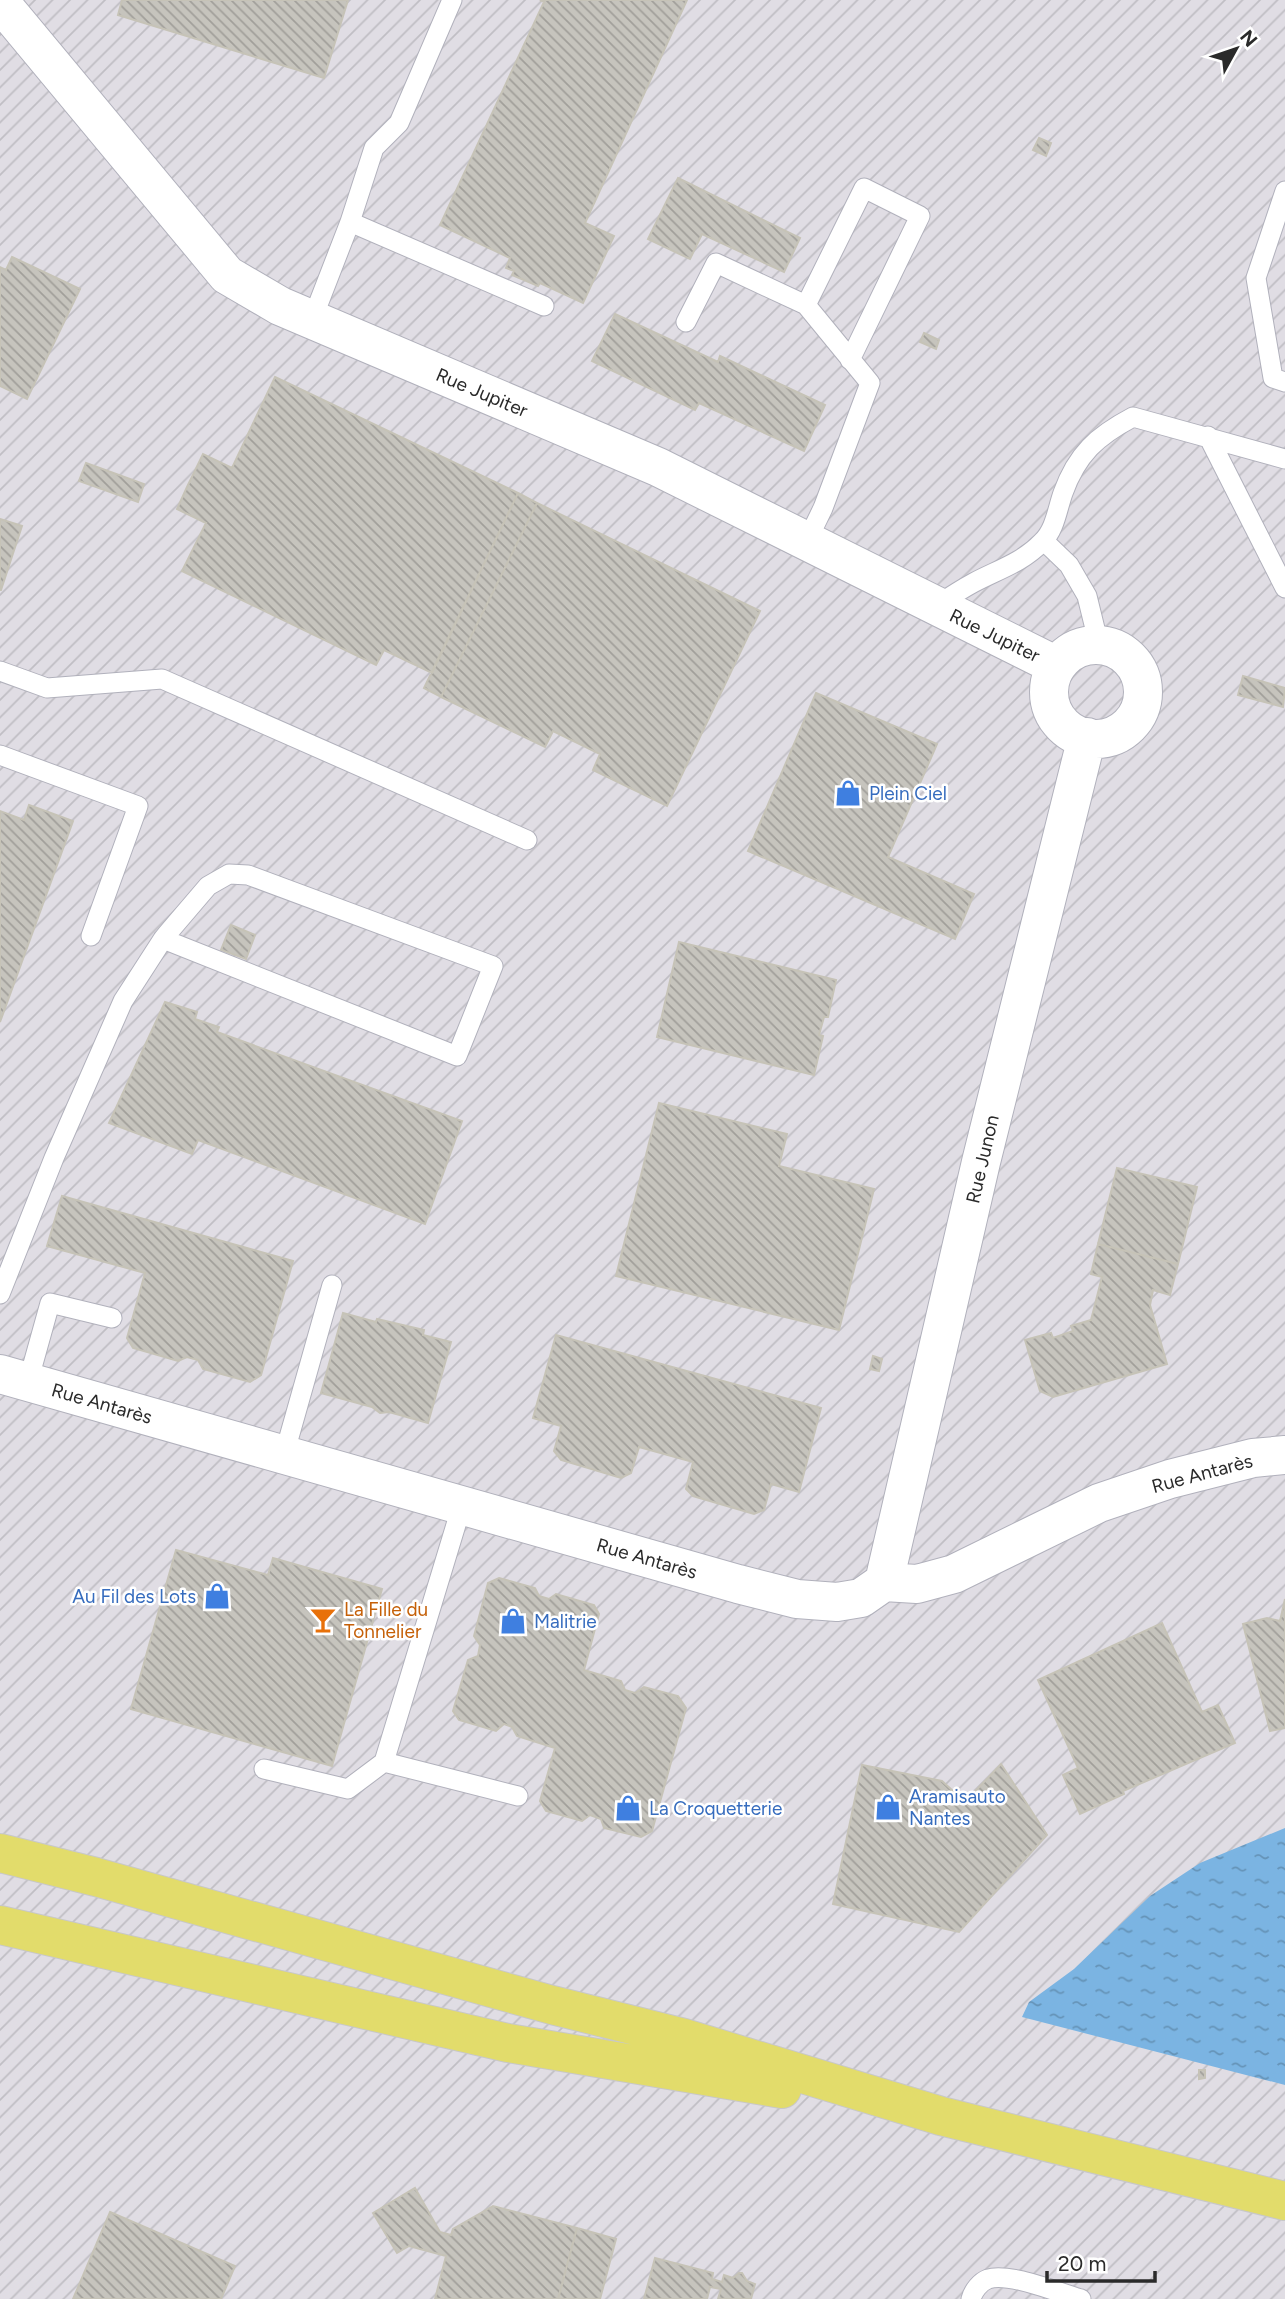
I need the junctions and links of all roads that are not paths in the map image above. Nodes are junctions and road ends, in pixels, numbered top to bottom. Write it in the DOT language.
graph roads {
  1 [pos="452,0"];
  2 [pos="14,6"];
  3 [pos="1285,191"];
  4 [pos="349,222"];
  5 [pos="806,305"];
  6 [pos="544,306"];
  7 [pos="312,320"];
  8 [pos="686,322"];
  9 [pos="850,360"];
  10 [pos="1285,382"];
  11 [pos="1208,436"];
  12 [pos="1285,459"];
  13 [pos="807,541"];
  14 [pos="1044,541"];
  15 [pos="1285,588"];
  16 [pos="936,606"];
  17 [pos="1099,645"];
  18 [pos="1057,666"];
  19 [pos="0,671"];
  20 [pos="1087,737"];
  21 [pos="0,755"];
  22 [pos="527,840"];
  23 [pos="91,936"];
  24 [pos="163,939"];
  25 [pos="332,1285"];
  26 [pos="0,1294"];
  27 [pos="112,1318"];
  28 [pos="14,1378"];
  29 [pos="284,1455"];
  30 [pos="1285,1455"];
  31 [pos="462,1505"];
  32 [pos="884,1582"];
  33 [pos="384,1762"];
  34 [pos="264,1769"];
  35 [pos="518,1796"];
  36 [pos="0,1853"];
  37 [pos="0,1925"];
  38 [pos="941,2116"];
  39 [pos="1285,2202"];
  40 [pos="971,2299"];
  41 [pos="1081,2299"];
  1 -- 4 [label="lane"];
  2 -- 7 [label="street, Rue Jupiter"];
  3 -- 10 [label="lane"];
  4 -- 6 [label="lane"];
  4 -- 7 [label="lane"];
  5 -- 8 [label="lane"];
  5 -- 9 [label="lane"];
  5 -- 9 [label="lane"];
  7 -- 13 [label="street, Rue Jupiter"];
  9 -- 13 [label="lane"];
  11 -- 12 [label="lane"];
  11 -- 14 [label="lane"];
  11 -- 15 [label="lane"];
  13 -- 16 [label="street, Rue Jupiter"];
  14 -- 16 [label="lane"];
  14 -- 17 [label="lane"];
  16 -- 18 [label="street, Rue Jupiter"];
  17 -- 18 [label="street"];
  17 -- 20 [label="street"];
  18 -- 20 [label="street"];
  19 -- 22 [label="lane"];
  20 -- 32 [label="street, Rue Junon"];
  21 -- 23 [label="lane"];
  24 -- 24 [label="lane"];
  24 -- 26 [label="lane"];
  25 -- 29 [label="lane"];
  27 -- 28 [label="lane"];
  28 -- 29 [label="street, Rue Antarès"];
  29 -- 31 [label="street, Rue Antarès"];
  30 -- 32 [label="street, Rue Antarès"];
  31 -- 32 [label="street, Rue Antarès"];
  31 -- 33 [label="lane"];
  33 -- 34 [label="lane"];
  33 -- 35 [label="lane"];
  36 -- 38 [label="main road"];
  37 -- 38 [label="main road"];
  38 -- 39 [label="main road"];
  40 -- 41 [label="lane"];
}
